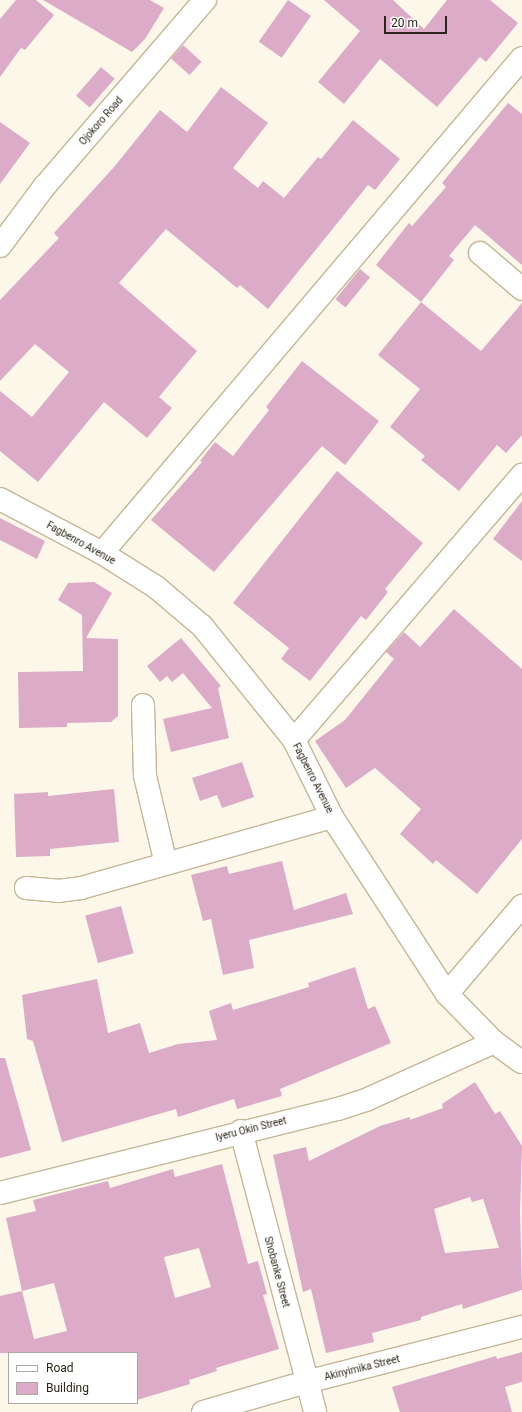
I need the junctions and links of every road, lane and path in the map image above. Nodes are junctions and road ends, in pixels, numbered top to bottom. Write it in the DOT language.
graph roads {
  1 [pos="205,0"];
  2 [pos="522,58"];
  3 [pos="0,246"];
  4 [pos="480,254"];
  5 [pos="522,288"];
  6 [pos="522,475"];
  7 [pos="0,499"];
  8 [pos="102,553"];
  9 [pos="143,705"];
  10 [pos="294,740"];
  11 [pos="332,817"];
  12 [pos="166,864"];
  13 [pos="26,888"];
  14 [pos="522,906"];
  15 [pos="447,994"];
  16 [pos="494,1042"];
  17 [pos="522,1062"];
  18 [pos="240,1131"];
  19 [pos="0,1193"];
  20 [pos="522,1327"];
  21 [pos="306,1382"];
  22 [pos="203,1412"];
  23 [pos="315,1412"];
  1 -- 3 [label="street, Ojokoro Road"];
  2 -- 8 [label="street"];
  4 -- 5 [label="street"];
  6 -- 10 [label="street"];
  7 -- 8 [label="street, Fagbenro Avenue"];
  8 -- 10 [label="street, Fagbenro Avenue"];
  9 -- 12 [label="street"];
  10 -- 11 [label="street, Fagbenro Avenue"];
  11 -- 12 [label="street"];
  11 -- 15 [label="street, Fagbenro Avenue"];
  12 -- 13 [label="street"];
  14 -- 15 [label="street"];
  15 -- 16 [label="street, Fagbenro Avenue"];
  16 -- 17 [label="street, Fagbenro Avenue"];
  16 -- 18 [label="street, Iyeru Okin Street"];
  18 -- 19 [label="street, Iyeru Okin Street"];
  18 -- 21 [label="street, Shobanke Street"];
  20 -- 21 [label="street, Akinyimika Street"];
  21 -- 22 [label="street, Akinyimika Street"];
  21 -- 23 [label="street, Shobanke Street"];
}
